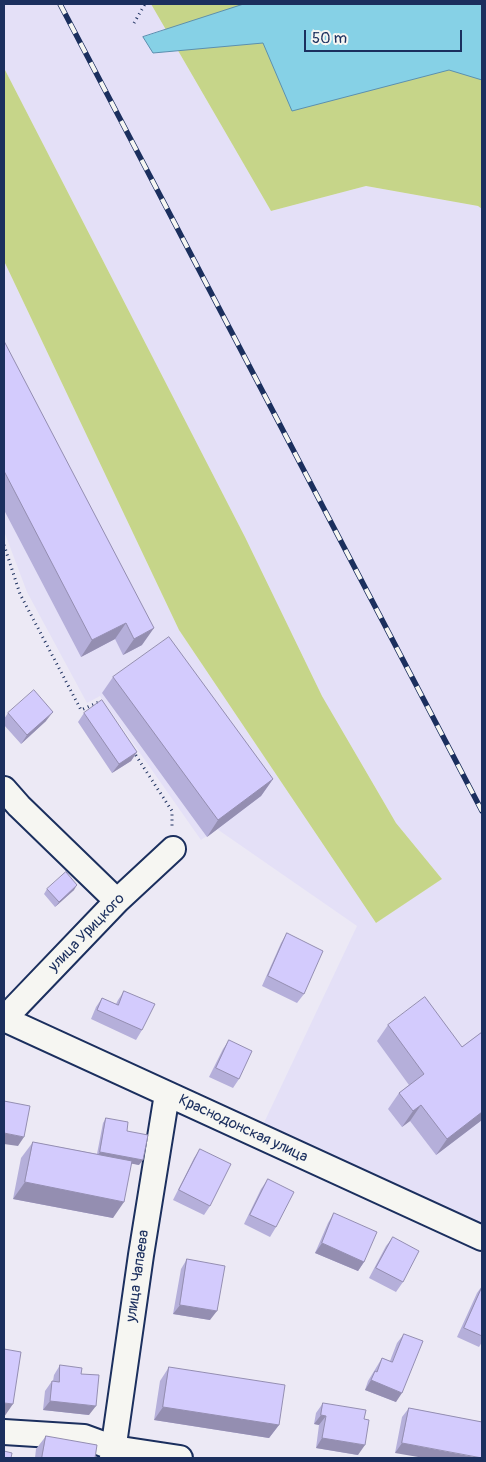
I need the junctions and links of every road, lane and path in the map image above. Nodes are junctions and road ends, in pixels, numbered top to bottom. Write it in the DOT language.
graph roads {
  1 [pos="145,4"];
  2 [pos="134,23"];
  3 [pos="4,545"];
  4 [pos="106,709"];
  5 [pos="131,748"];
  6 [pos="4,789"];
  7 [pos="172,849"];
  8 [pos="116,901"];
  9 [pos="4,1019"];
  10 [pos="167,1094"];
  11 [pos="482,1238"];
  12 [pos="4,1432"];
  13 [pos="113,1453"];
  14 [pos="180,1458"];
  1 -- 2 [label="path"];
  3 -- 4 [label="path"];
  5 -- 7 [label="path"];
  6 -- 8 [label="street"];
  7 -- 8 [label="street, улица Урицкого"];
  8 -- 9 [label="street, улица Урицкого"];
  9 -- 10 [label="street, Краснодонская улица"];
  10 -- 11 [label="street, Краснодонская улица"];
  10 -- 13 [label="street, улица Чапаева"];
  12 -- 13 [label="street"];
  13 -- 14 [label="street"];
}
